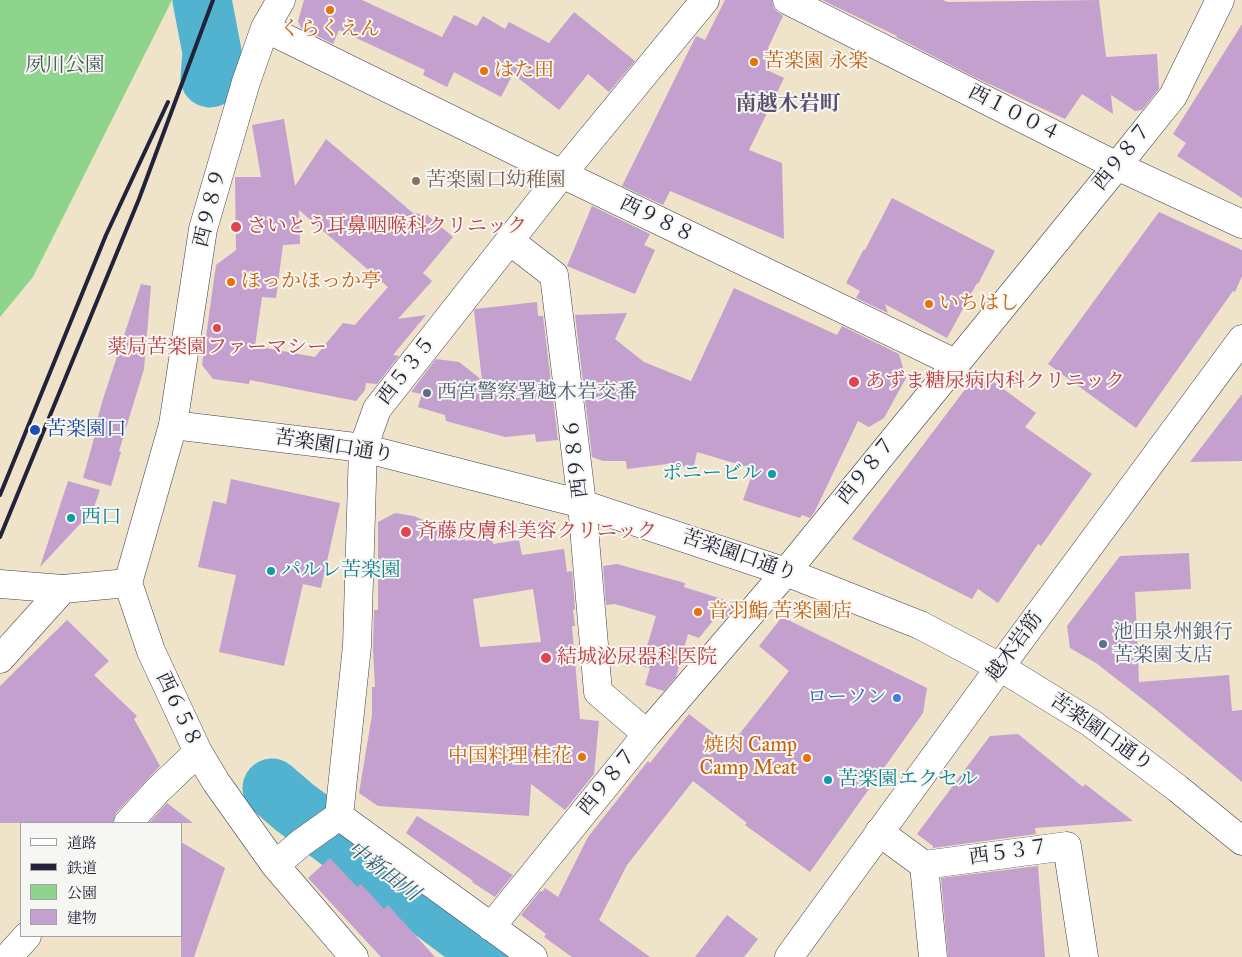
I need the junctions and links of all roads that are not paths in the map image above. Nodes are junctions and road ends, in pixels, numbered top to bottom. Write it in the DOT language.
graph roads {
  1 [pos="262,0"];
  2 [pos="281,0"];
  3 [pos="705,0"];
  4 [pos="787,0"];
  5 [pos="1220,0"];
  6 [pos="1231,0"];
  7 [pos="1242,7"];
  8 [pos="265,28"];
  9 [pos="1117,166"];
  10 [pos="562,174"];
  11 [pos="1242,224"];
  12 [pos="510,241"];
  13 [pos="1242,339"];
  14 [pos="955,363"];
  15 [pos="173,425"];
  16 [pos="363,448"];
  17 [pos="582,504"];
  18 [pos="786,572"];
  19 [pos="128,583"];
  20 [pos="0,584"];
  21 [pos="63,589"];
  22 [pos="0,659"];
  23 [pos="1000,667"];
  24 [pos="647,734"];
  25 [pos="198,752"];
  26 [pos="334,819"];
  27 [pos="129,822"];
  28 [pos="879,832"];
  29 [pos="1242,841"];
  30 [pos="924,864"];
  31 [pos="275,865"];
  32 [pos="491,927"];
  33 [pos="26,937"];
  34 [pos="8,957"];
  35 [pos="354,957"];
  36 [pos="533,957"];
  37 [pos="789,957"];
  38 [pos="933,957"];
  39 [pos="1084,957"];
  1 -- 8 [label="street"];
  2 -- 8 [label="street, 西９８９"];
  3 -- 10 [label="street"];
  4 -- 9 [label="street, 西１００４"];
  5 -- 9 [label="street, 西９８７"];
  6 -- 7 [label="street"];
  8 -- 10 [label="street"];
  8 -- 15 [label="street, 西９８９"];
  9 -- 11 [label="street, 西１００４"];
  9 -- 14 [label="street, 西９８７"];
  10 -- 12 [label="street, 西５３５"];
  10 -- 14 [label="street, 西９８８"];
  12 -- 16 [label="street, 西５３５"];
  12 -- 17 [label="street, 西９８６"];
  13 -- 23 [label="street, 越木岩筋"];
  14 -- 18 [label="street, 西９８７"];
  15 -- 16 [label="street, 苦楽園口通り"];
  15 -- 19 [label="street, 西９８９"];
  16 -- 17 [label="street, 苦楽園口通り"];
  16 -- 26 [label="street, 西５３５"];
  17 -- 18 [label="street, 苦楽園口通り"];
  17 -- 24 [label="street, 西９８６"];
  18 -- 23 [label="street, 苦楽園口通り"];
  18 -- 24 [label="street, 西９８７"];
  19 -- 21 [label="street"];
  19 -- 25 [label="street, 西６５８"];
  20 -- 21 [label="street"];
  21 -- 22 [label="street"];
  23 -- 28 [label="street, 越木岩筋"];
  23 -- 29 [label="street, 苦楽園口通り"];
  24 -- 32 [label="street, 西９８７"];
  25 -- 27 [label="street"];
  25 -- 31 [label="street, 西６５８"];
  26 -- 31 [label="street"];
  26 -- 32 [label="street"];
  28 -- 30 [label="street"];
  28 -- 37 [label="street, 越木岩筋"];
  30 -- 38 [label="street"];
  30 -- 39 [label="street, 西５３７"];
  31 -- 35 [label="street, 西６５８"];
  32 -- 36 [label="street"];
  33 -- 34 [label="street"];
}
